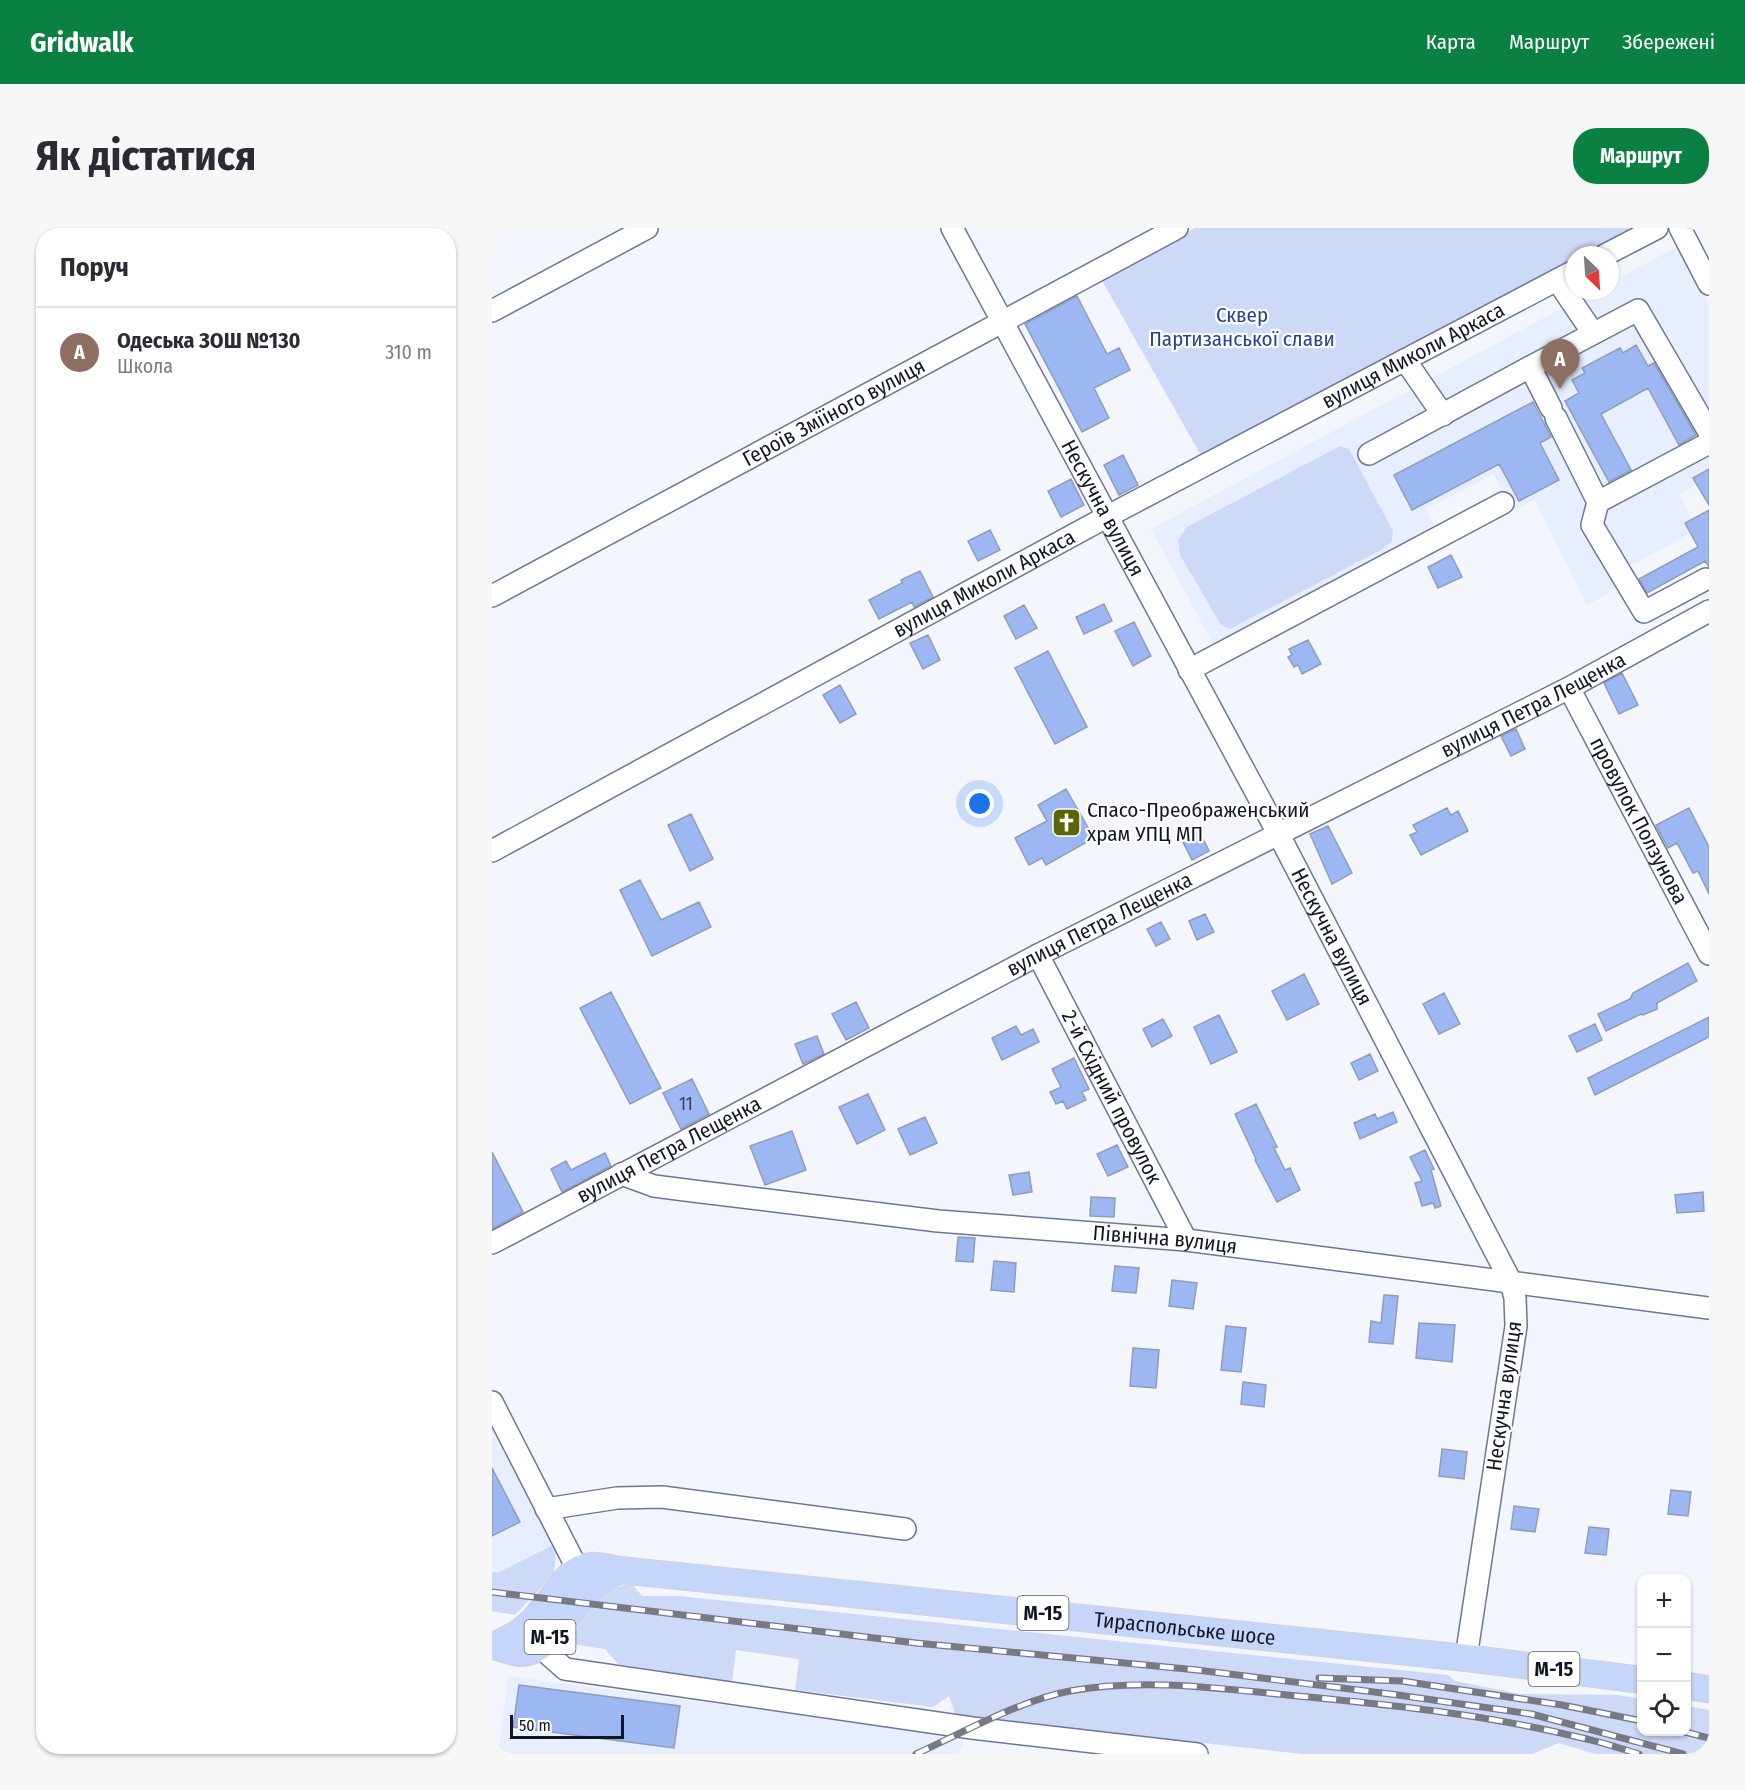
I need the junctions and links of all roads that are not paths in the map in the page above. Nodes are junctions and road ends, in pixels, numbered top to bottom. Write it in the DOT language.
graph roads {
  1 [pos="647,228"];
  2 [pos="952,228"];
  3 [pos="1177,228"];
  4 [pos="1657,228"];
  5 [pos="1680,228"];
  6 [pos="1619,248"];
  7 [pos="1565,277"];
  8 [pos="1709,284"];
  9 [pos="1577,300"];
  10 [pos="492,311"];
  11 [pos="1003,320"];
  12 [pos="1593,333"];
  13 [pos="1405,360"];
  14 [pos="1530,367"];
  15 [pos="1443,415"];
  16 [pos="1709,432"];
  17 [pos="1709,443"];
  18 [pos="1369,454"];
  19 [pos="1598,501"];
  20 [pos="1503,502"];
  21 [pos="1108,517"];
  22 [pos="1706,579"];
  23 [pos="492,596"];
  24 [pos="1709,611"];
  25 [pos="1189,670"];
  26 [pos="1569,688"];
  27 [pos="1279,836"];
  28 [pos="492,851"];
  29 [pos="1709,954"];
  30 [pos="1038,955"];
  31 [pos="621,1174"];
  32 [pos="1186,1240"];
  33 [pos="492,1244"];
  34 [pos="1511,1282"];
  35 [pos="1709,1308"];
  36 [pos="492,1402"];
  37 [pos="546,1509"];
  38 [pos="905,1529"];
  39 [pos="583,1579"];
  40 [pos="493,1646"];
  41 [pos="540,1647"];
  42 [pos="1466,1658"];
  43 [pos="1637,1679"];
  44 [pos="1691,1687"];
  45 [pos="1709,1689"];
  46 [pos="1197,1754"];
  1 -- 10 [label="street"];
  2 -- 11 [label="street, Нескучна вулиця"];
  3 -- 11 [label="street, Героїв Зміїного вулиця"];
  4 -- 6 [label="street"];
  5 -- 8 [label="street"];
  7 -- 13 [label="street, вулиця Миколи Аркаса"];
  9 -- 12 [label="street"];
  11 -- 21 [label="street, Нескучна вулиця"];
  11 -- 23 [label="street, Героїв Зміїного вулиця"];
  12 -- 14 [label="street"];
  12 -- 16 [label="street"];
  13 -- 15 [label="street"];
  13 -- 21 [label="street, вулиця Миколи Аркаса"];
  14 -- 15 [label="street"];
  14 -- 19 [label="street"];
  15 -- 18 [label="street"];
  17 -- 19 [label="street"];
  19 -- 22 [label="street"];
  20 -- 25 [label="street"];
  21 -- 25 [label="street, Нескучна вулиця"];
  21 -- 28 [label="street, вулиця Миколи Аркаса"];
  24 -- 26 [label="street, вулиця Петра Лещенка"];
  25 -- 27 [label="street, Нескучна вулиця"];
  26 -- 27 [label="street, вулиця Петра Лещенка"];
  26 -- 29 [label="street, провулок Ползунова"];
  27 -- 30 [label="street, вулиця Петра Лещенка"];
  27 -- 34 [label="street, Нескучна вулиця"];
  30 -- 31 [label="street, вулиця Петра Лещенка"];
  30 -- 32 [label="street, 2-й Східний провулок"];
  31 -- 32 [label="street, Північна вулиця"];
  31 -- 33 [label="street, вулиця Петра Лещенка"];
  32 -- 34 [label="street, Північна вулиця"];
  34 -- 35 [label="street, Північна вулиця"];
  34 -- 42 [label="street, Нескучна вулиця"];
  36 -- 37 [label="street"];
  37 -- 38 [label="street"];
  37 -- 39 [label="street"];
  39 -- 40 [label="main road, М-15"];
  39 -- 41 [label="main road, М-15"];
  39 -- 42 [label="main road, Тираспольське шосе / М-15"];
  40 -- 41 [label="main road, М-15"];
  41 -- 46 [label="street"];
  42 -- 43 [label="main road, Тираспольське шосе / М-15"];
  44 -- 45 [label="main road"];
}
